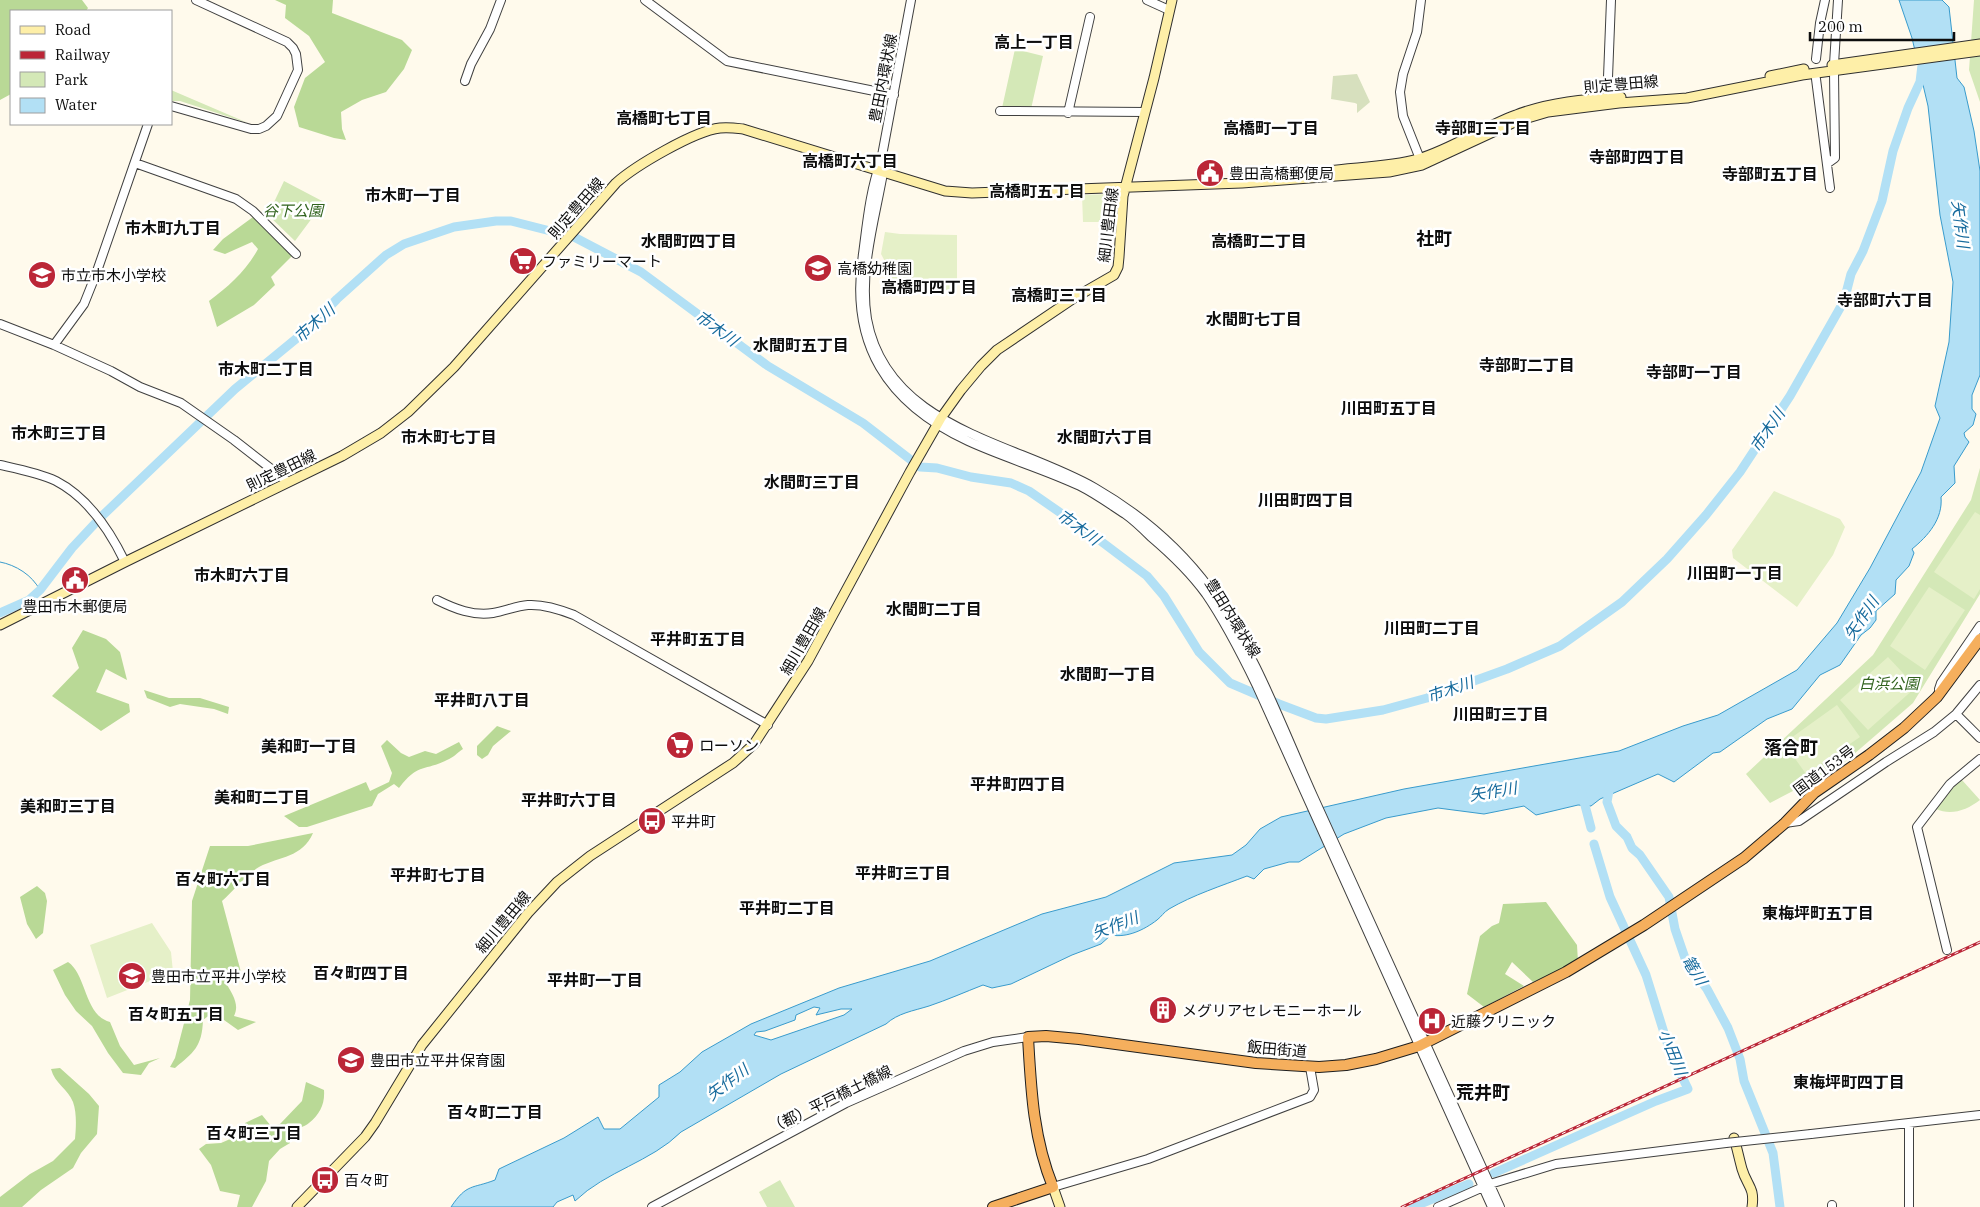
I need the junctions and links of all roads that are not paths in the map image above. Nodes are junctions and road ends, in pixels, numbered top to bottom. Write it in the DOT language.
graph roads {
  1 [pos="196,0"];
  2 [pos="501,0"];
  3 [pos="645,0"];
  4 [pos="911,0"];
  5 [pos="1147,0"];
  6 [pos="1172,0"];
  7 [pos="1421,0"];
  8 [pos="1611,0"];
  9 [pos="1825,0"];
  10 [pos="1838,0"];
  11 [pos="1169,10"];
  12 [pos="1090,17"];
  13 [pos="1980,44"];
  14 [pos="1980,51"];
  15 [pos="1816,59"];
  16 [pos="1834,68"];
  17 [pos="1816,79"];
  18 [pos="465,81"];
  19 [pos="894,95"];
  20 [pos="1607,102"];
  21 [pos="172,106"];
  22 [pos="1000,111"];
  23 [pos="1145,112"];
  24 [pos="1068,113"];
  25 [pos="148,125"];
  26 [pos="1421,162"];
  27 [pos="135,163"];
  28 [pos="1828,163"];
  29 [pos="880,172"];
  30 [pos="1830,188"];
  31 [pos="1125,189"];
  32 [pos="296,254"];
  33 [pos="0,324"];
  34 [pos="54,346"];
  35 [pos="939,421"];
  36 [pos="0,466"];
  37 [pos="288,482"];
  38 [pos="125,562"];
  39 [pos="437,600"];
  40 [pos="0,625"];
  41 [pos="1980,626"];
  42 [pos="1980,639"];
  43 [pos="1980,684"];
  44 [pos="1936,696"];
  45 [pos="1956,714"];
  46 [pos="768,725"];
  47 [pos="1980,738"];
  48 [pos="1980,758"];
  49 [pos="1785,823"];
  50 [pos="1641,926"];
  51 [pos="1947,950"];
  52 [pos="1028,1038"];
  53 [pos="1422,1044"];
  54 [pos="1310,1067"];
  55 [pos="1980,1115"];
  56 [pos="1909,1123"];
  57 [pos="1730,1140"];
  58 [pos="1486,1186"];
  59 [pos="1053,1187"];
  60 [pos="297,1207"];
  61 [pos="652,1207"];
  62 [pos="993,1207"];
  63 [pos="1060,1207"];
  64 [pos="1438,1207"];
  65 [pos="1492,1207"];
  66 [pos="1500,1207"];
  67 [pos="1752,1207"];
  68 [pos="1909,1207"];
  1 -- 21 [label="street"];
  2 -- 18 [label="street"];
  3 -- 19 [label="street"];
  4 -- 19 [label="street, 豊田内環状線"];
  5 -- 11 [label="street"];
  6 -- 11 [label="main road, 細川豊田線"];
  7 -- 26 [label="street"];
  8 -- 20 [label="street"];
  9 -- 15 [label="street"];
  10 -- 16 [label="street"];
  11 -- 23 [label="main road, 細川豊田線"];
  12 -- 24 [label="street"];
  13 -- 16 [label="main road, 則定豊田線"];
  14 -- 16 [label="main road, 則定豊田線"];
  16 -- 20 [label="main road, 則定豊田線"];
  16 -- 20 [label="main road, 則定豊田線"];
  16 -- 28 [label="street"];
  17 -- 28 [label="street"];
  19 -- 29 [label="street, 豊田内環状線"];
  20 -- 26 [label="main road, 則定豊田線"];
  22 -- 24 [label="street"];
  23 -- 24 [label="street"];
  23 -- 31 [label="main road, 細川豊田線"];
  25 -- 27 [label="street"];
  26 -- 31 [label="main road, 則定豊田線"];
  27 -- 32 [label="street"];
  27 -- 34 [label="street"];
  28 -- 30 [label="street"];
  29 -- 31 [label="main road, 則定豊田線"];
  29 -- 35 [label="street, 豊田内環状線"];
  29 -- 37 [label="main road, 則定豊田線"];
  31 -- 35 [label="main road, 細川豊田線"];
  33 -- 34 [label="street"];
  34 -- 37 [label="street"];
  35 -- 46 [label="main road, 細川豊田線"];
  35 -- 53 [label="street, 豊田内環状線"];
  36 -- 38 [label="street"];
  37 -- 38 [label="main road, 則定豊田線"];
  38 -- 40 [label="main road, 則定豊田線"];
  39 -- 46 [label="street"];
  41 -- 44 [label="street"];
  42 -- 44 [label="highway, 国道153号"];
  43 -- 45 [label="street"];
  44 -- 49 [label="highway, 国道153号"];
  45 -- 47 [label="street"];
  45 -- 49 [label="street"];
  46 -- 60 [label="main road, 細川豊田線"];
  48 -- 51 [label="street"];
  49 -- 50 [label="highway, 国道153号"];
  50 -- 53 [label="highway, 飯田街道"];
  52 -- 54 [label="highway, 飯田街道"];
  52 -- 59 [label="highway"];
  52 -- 61 [label="street, （都）平戸橋土橋線"];
  53 -- 54 [label="highway, 飯田街道"];
  53 -- 58 [label="street, 豊田内環状線"];
  54 -- 59 [label="street"];
  55 -- 56 [label="street"];
  56 -- 57 [label="street, bridge"];
  56 -- 68 [label="street"];
  57 -- 58 [label="street"];
  57 -- 67 [label="main road"];
  58 -- 64 [label="street"];
  58 -- 65 [label="street"];
  58 -- 66 [label="street"];
  59 -- 62 [label="highway"];
  59 -- 63 [label="main road"];
}
